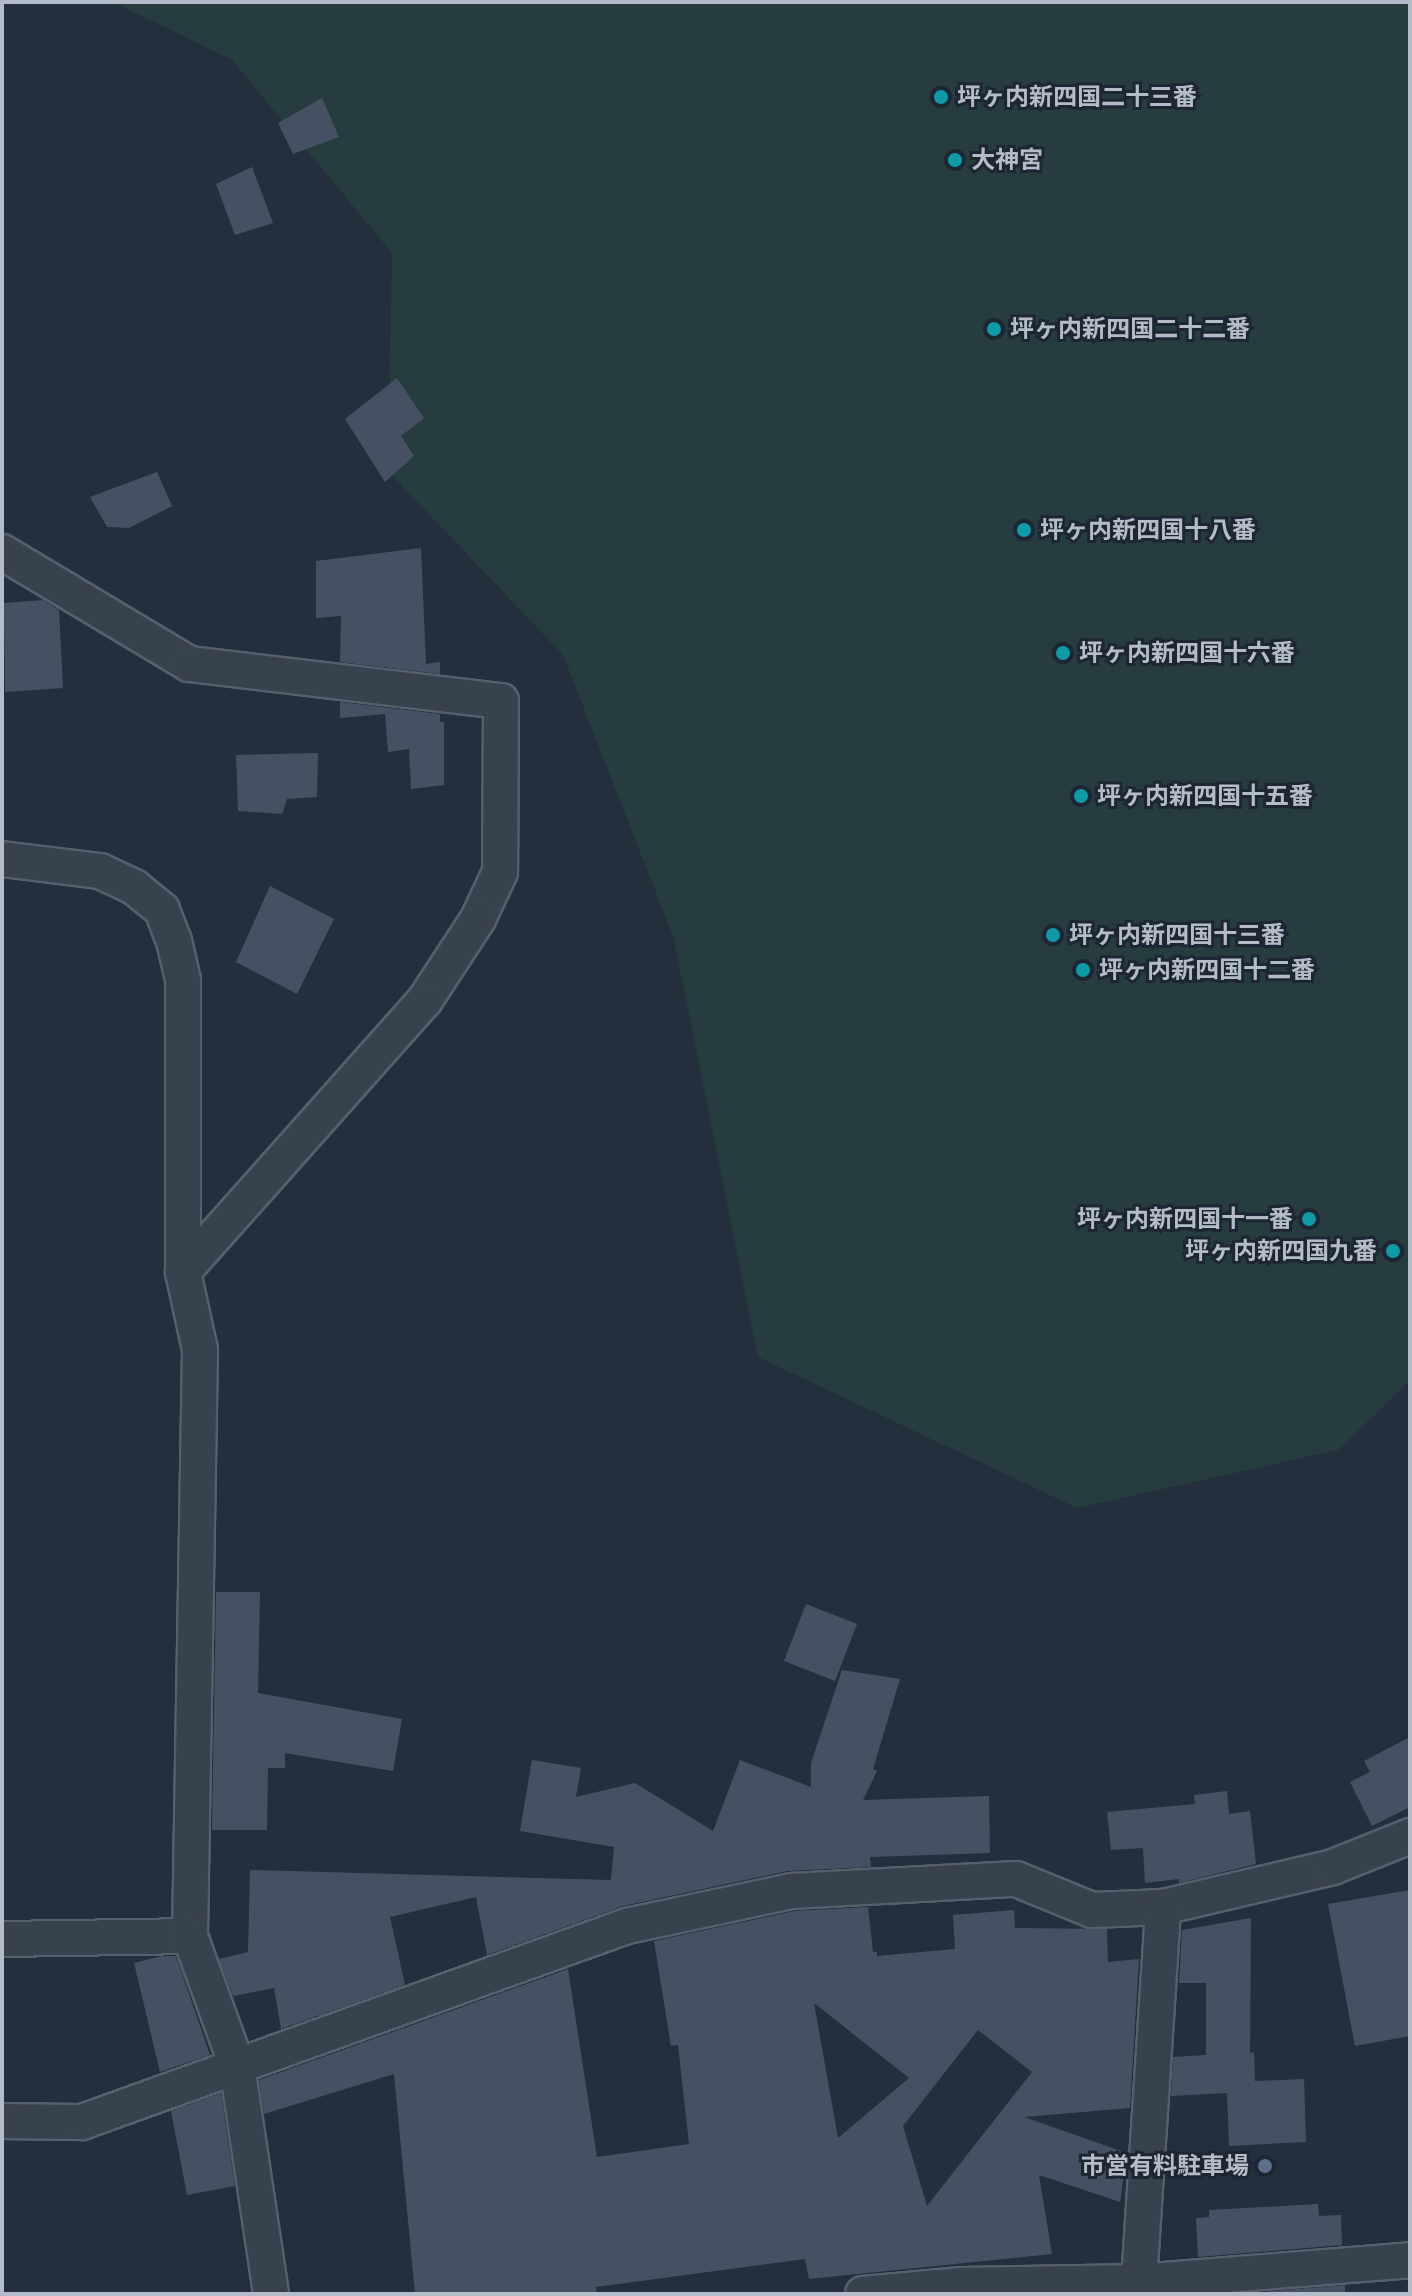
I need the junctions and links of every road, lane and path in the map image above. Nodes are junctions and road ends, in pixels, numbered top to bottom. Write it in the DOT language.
graph roads {
  1 [pos="2,552"];
  2 [pos="2,859"];
  3 [pos="183,1272"];
  4 [pos="1410,1836"];
  5 [pos="1163,1907"];
  6 [pos="190,1936"];
  7 [pos="2,1939"];
  8 [pos="237,2066"];
  9 [pos="2,2121"];
  10 [pos="1410,2260"];
  11 [pos="1139,2282"];
  12 [pos="962,2289"];
  13 [pos="271,2294"];
  14 [pos="863,2294"];
  1 -- 3 [label="street"];
  2 -- 3 [label="street"];
  3 -- 6 [label="street"];
  4 -- 5 [label="street"];
  5 -- 8 [label="street"];
  5 -- 11 [label="street"];
  6 -- 7 [label="street"];
  6 -- 8 [label="street"];
  8 -- 9 [label="street"];
  8 -- 13 [label="street"];
  10 -- 11 [label="street"];
  11 -- 12 [label="street"];
  12 -- 14 [label="street"];
}
